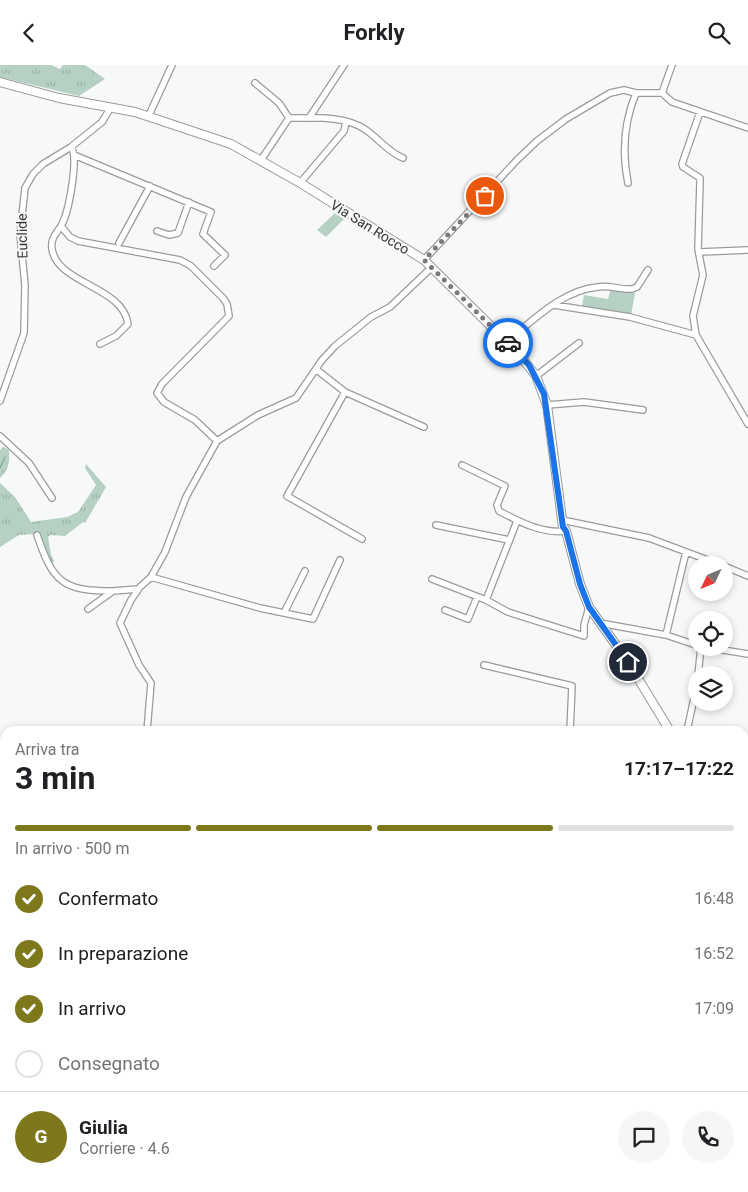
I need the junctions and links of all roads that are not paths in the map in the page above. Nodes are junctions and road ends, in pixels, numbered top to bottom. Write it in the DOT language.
graph roads {
  1 [pos="172,65"];
  2 [pos="344,65"];
  3 [pos="672,65"];
  4 [pos="0,82"];
  5 [pos="255,83"];
  6 [pos="636,93"];
  7 [pos="662,93"];
  8 [pos="111,107"];
  9 [pos="700,111"];
  10 [pos="149,115"];
  11 [pos="289,118"];
  12 [pos="309,118"];
  13 [pos="346,122"];
  14 [pos="748,128"];
  15 [pos="71,147"];
  16 [pos="74,155"];
  17 [pos="403,158"];
  18 [pos="261,160"];
  19 [pos="300,183"];
  20 [pos="628,183"];
  21 [pos="150,185"];
  22 [pos="190,202"];
  23 [pos="61,226"];
  24 [pos="157,231"];
  25 [pos="119,243"];
  26 [pos="748,250"];
  27 [pos="700,252"];
  28 [pos="424,260"];
  29 [pos="214,266"];
  30 [pos="432,267"];
  31 [pos="648,270"];
  32 [pos="554,305"];
  33 [pos="696,335"];
  34 [pos="506,342"];
  35 [pos="579,343"];
  36 [pos="100,344"];
  37 [pos="317,370"];
  38 [pos="536,376"];
  39 [pos="345,392"];
  40 [pos="0,401"];
  41 [pos="547,405"];
  42 [pos="643,410"];
  43 [pos="748,424"];
  44 [pos="424,427"];
  45 [pos="1,440"];
  46 [pos="217,441"];
  47 [pos="462,465"];
  48 [pos="52,498"];
  49 [pos="562,520"];
  50 [pos="517,521"];
  51 [pos="436,525"];
  52 [pos="566,531"];
  53 [pos="37,535"];
  54 [pos="362,539"];
  55 [pos="509,540"];
  56 [pos="686,552"];
  57 [pos="696,556"];
  58 [pos="340,560"];
  59 [pos="733,570"];
  60 [pos="305,571"];
  61 [pos="748,576"];
  62 [pos="151,577"];
  63 [pos="432,579"];
  64 [pos="138,589"];
  65 [pos="113,591"];
  66 [pos="477,597"];
  67 [pos="486,601"];
  68 [pos="589,607"];
  69 [pos="88,609"];
  70 [pos="445,610"];
  71 [pos="284,613"];
  72 [pos="600,623"];
  73 [pos="666,635"];
  74 [pos="688,642"];
  75 [pos="733,652"];
  76 [pos="748,655"];
  77 [pos="484,665"];
  78 [pos="691,711"];
  79 [pos="147,726"];
  80 [pos="570,726"];
  81 [pos="667,726"];
  82 [pos="688,726"];
  1 -- 10 [label="street"];
  2 -- 12 [label="street"];
  3 -- 7 [label="street"];
  4 -- 8 [label="street, Via San Rocco"];
  5 -- 11 [label="street"];
  6 -- 7 [label="street"];
  6 -- 20 [label="street"];
  6 -- 28 [label="street"];
  7 -- 9 [label="street"];
  8 -- 10 [label="street, Via San Rocco"];
  8 -- 15 [label="street, Euclide"];
  9 -- 14 [label="street"];
  9 -- 27 [label="street"];
  10 -- 18 [label="street, Via San Rocco"];
  11 -- 12 [label="street"];
  11 -- 18 [label="street"];
  12 -- 13 [label="street"];
  13 -- 17 [label="street"];
  13 -- 19 [label="street"];
  15 -- 16 [label="street"];
  15 -- 40 [label="street, Euclide"];
  16 -- 21 [label="street"];
  16 -- 23 [label="street"];
  18 -- 19 [label="street, Via San Rocco"];
  19 -- 28 [label="street, Via San Rocco"];
  21 -- 22 [label="street"];
  21 -- 25 [label="street"];
  22 -- 24 [label="street"];
  22 -- 29 [label="street"];
  23 -- 36 [label="street"];
  23 -- 46 [label="street"];
  26 -- 27 [label="street"];
  27 -- 33 [label="street"];
  28 -- 30 [label="street, Via San Rocco"];
  30 -- 34 [label="street, Via San Rocco"];
  30 -- 37 [label="street"];
  31 -- 32 [label="street"];
  32 -- 33 [label="street"];
  32 -- 34 [label="street"];
  33 -- 43 [label="street"];
  34 -- 38 [label="street, Via San Rocco"];
  35 -- 38 [label="street"];
  37 -- 39 [label="street"];
  37 -- 46 [label="street"];
  38 -- 41 [label="street, Via San Rocco"];
  39 -- 44 [label="street"];
  39 -- 54 [label="street"];
  41 -- 42 [label="street"];
  41 -- 49 [label="street, Via San Rocco"];
  45 -- 48 [label="street"];
  46 -- 62 [label="street"];
  47 -- 50 [label="street"];
  49 -- 52 [label="street, Via San Rocco"];
  49 -- 56 [label="street"];
  50 -- 52 [label="street"];
  50 -- 55 [label="street"];
  51 -- 55 [label="street"];
  52 -- 68 [label="street, Via San Rocco"];
  53 -- 65 [label="street"];
  55 -- 67 [label="street"];
  56 -- 57 [label="street"];
  56 -- 73 [label="street"];
  58 -- 71 [label="street"];
  59 -- 61 [label="street"];
  60 -- 71 [label="street"];
  62 -- 64 [label="street"];
  62 -- 71 [label="street"];
  63 -- 66 [label="street"];
  64 -- 65 [label="street"];
  64 -- 79 [label="street"];
  65 -- 69 [label="street"];
  66 -- 67 [label="street"];
  66 -- 70 [label="street"];
  67 -- 68 [label="street"];
  68 -- 72 [label="street, Via San Rocco"];
  72 -- 73 [label="street"];
  72 -- 81 [label="street, Via San Rocco"];
  73 -- 74 [label="street"];
  75 -- 76 [label="street"];
  77 -- 80 [label="street"];
  78 -- 82 [label="street"];
}
